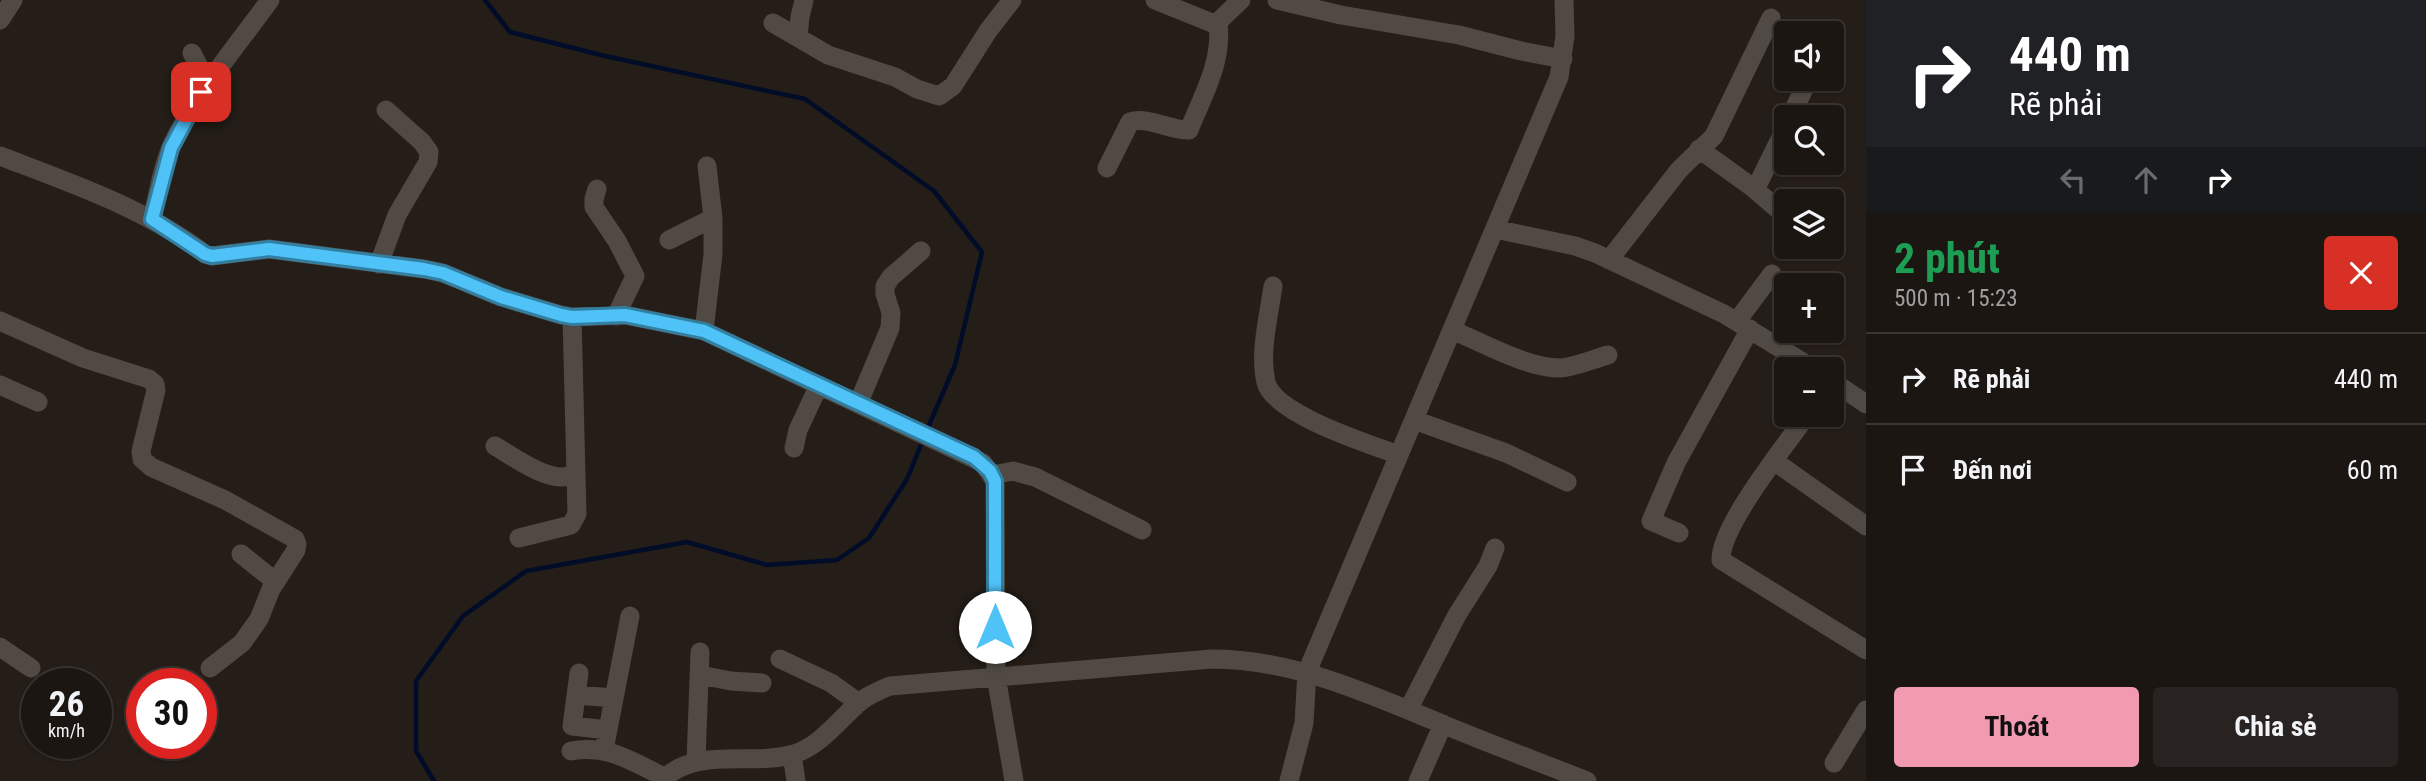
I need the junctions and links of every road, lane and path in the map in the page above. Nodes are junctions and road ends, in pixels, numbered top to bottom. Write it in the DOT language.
graph roads {
  1 [pos="13,0"];
  2 [pos="270,0"];
  3 [pos="804,0"];
  4 [pos="1012,0"];
  5 [pos="1155,0"];
  6 [pos="1241,0"];
  7 [pos="1277,0"];
  8 [pos="1564,0"];
  9 [pos="1771,18"];
  10 [pos="0,20"];
  11 [pos="1218,22"];
  12 [pos="772,23"];
  13 [pos="798,37"];
  14 [pos="192,53"];
  15 [pos="1563,59"];
  16 [pos="208,84"];
  17 [pos="386,110"];
  18 [pos="1699,149"];
  19 [pos="1774,151"];
  20 [pos="0,156"];
  21 [pos="707,166"];
  22 [pos="1107,168"];
  23 [pos="597,189"];
  24 [pos="1755,190"];
  25 [pos="1774,206"];
  26 [pos="713,218"];
  27 [pos="152,219"];
  28 [pos="1495,229"];
  29 [pos="669,240"];
  30 [pos="922,251"];
  31 [pos="1609,260"];
  32 [pos="379,264"];
  33 [pos="1772,274"];
  34 [pos="1273,286"];
  35 [pos="616,316"];
  36 [pos="572,317"];
  37 [pos="0,321"];
  38 [pos="1744,325"];
  39 [pos="1452,330"];
  40 [pos="704,331"];
  41 [pos="1608,355"];
  42 [pos="1795,357"];
  43 [pos="0,385"];
  44 [pos="819,385"];
  45 [pos="1844,389"];
  46 [pos="38,402"];
  47 [pos="858,404"];
  48 [pos="1866,404"];
  49 [pos="1414,420"];
  50 [pos="1798,427"];
  51 [pos="495,446"];
  52 [pos="794,447"];
  53 [pos="1399,455"];
  54 [pos="1774,461"];
  55 [pos="576,472"];
  56 [pos="993,475"];
  57 [pos="1567,482"];
  58 [pos="1866,526"];
  59 [pos="1142,530"];
  60 [pos="1679,533"];
  61 [pos="519,538"];
  62 [pos="1495,548"];
  63 [pos="241,554"];
  64 [pos="276,582"];
  65 [pos="631,616"];
  66 [pos="0,648"];
  67 [pos="1866,650"];
  68 [pos="700,652"];
  69 [pos="780,659"];
  70 [pos="31,668"];
  71 [pos="210,668"];
  72 [pos="1307,672"];
  73 [pos="579,673"];
  74 [pos="700,675"];
  75 [pos="996,676"];
  76 [pos="762,683"];
  77 [pos="576,695"];
  78 [pos="614,698"];
  79 [pos="859,703"];
  80 [pos="1408,710"];
  81 [pos="1866,710"];
  82 [pos="1443,724"];
  83 [pos="606,740"];
  84 [pos="572,751"];
  85 [pos="792,755"];
  86 [pos="696,761"];
  87 [pos="1834,763"];
  88 [pos="662,779"];
  89 [pos="796,781"];
  90 [pos="1014,781"];
  91 [pos="1289,781"];
  92 [pos="1418,781"];
  93 [pos="1587,781"];
  1 -- 10 [label="street"];
  2 -- 16 [label="street"];
  3 -- 13 [label="street"];
  4 -- 13 [label="street"];
  5 -- 11 [label="street"];
  6 -- 11 [label="street"];
  7 -- 15 [label="street"];
  8 -- 15 [label="street"];
  9 -- 18 [label="street"];
  11 -- 22 [label="street"];
  12 -- 13 [label="street"];
  14 -- 16 [label="street"];
  15 -- 28 [label="street"];
  16 -- 27 [label="street"];
  17 -- 32 [label="street"];
  18 -- 24 [label="street"];
  18 -- 31 [label="street"];
  19 -- 24 [label="street"];
  20 -- 27 [label="street"];
  21 -- 26 [label="street"];
  23 -- 35 [label="street"];
  24 -- 25 [label="street"];
  26 -- 29 [label="street"];
  26 -- 40 [label="street"];
  27 -- 32 [label="street"];
  28 -- 31 [label="street"];
  28 -- 39 [label="street"];
  30 -- 47 [label="street"];
  31 -- 38 [label="street"];
  32 -- 36 [label="street"];
  33 -- 38 [label="street"];
  34 -- 53 [label="street"];
  35 -- 36 [label="street"];
  35 -- 40 [label="street"];
  36 -- 55 [label="street"];
  37 -- 64 [label="street"];
  38 -- 42 [label="street"];
  38 -- 60 [label="street"];
  39 -- 41 [label="street"];
  39 -- 49 [label="street"];
  40 -- 44 [label="street"];
  43 -- 46 [label="street"];
  44 -- 47 [label="street"];
  44 -- 52 [label="street"];
  45 -- 48 [label="street"];
  47 -- 56 [label="street"];
  49 -- 53 [label="street"];
  49 -- 57 [label="street"];
  50 -- 54 [label="street"];
  51 -- 55 [label="street"];
  53 -- 72 [label="street"];
  54 -- 58 [label="street"];
  54 -- 67 [label="street"];
  55 -- 61 [label="street"];
  56 -- 59 [label="street"];
  56 -- 75 [label="street"];
  62 -- 80 [label="street"];
  63 -- 64 [label="street"];
  64 -- 71 [label="street"];
  65 -- 78 [label="street"];
  66 -- 70 [label="street"];
  68 -- 74 [label="street"];
  69 -- 79 [label="street"];
  72 -- 75 [label="street"];
  72 -- 80 [label="street"];
  72 -- 91 [label="street"];
  73 -- 77 [label="street"];
  74 -- 76 [label="street"];
  74 -- 86 [label="street"];
  75 -- 79 [label="street"];
  75 -- 90 [label="street"];
  77 -- 78 [label="street"];
  77 -- 83 [label="street"];
  78 -- 83 [label="street"];
  79 -- 85 [label="street"];
  80 -- 82 [label="street"];
  81 -- 87 [label="street"];
  82 -- 92 [label="street"];
  82 -- 93 [label="street"];
  83 -- 84 [label="street"];
  83 -- 88 [label="street"];
  85 -- 86 [label="street"];
  85 -- 89 [label="street"];
  86 -- 88 [label="street"];
}
